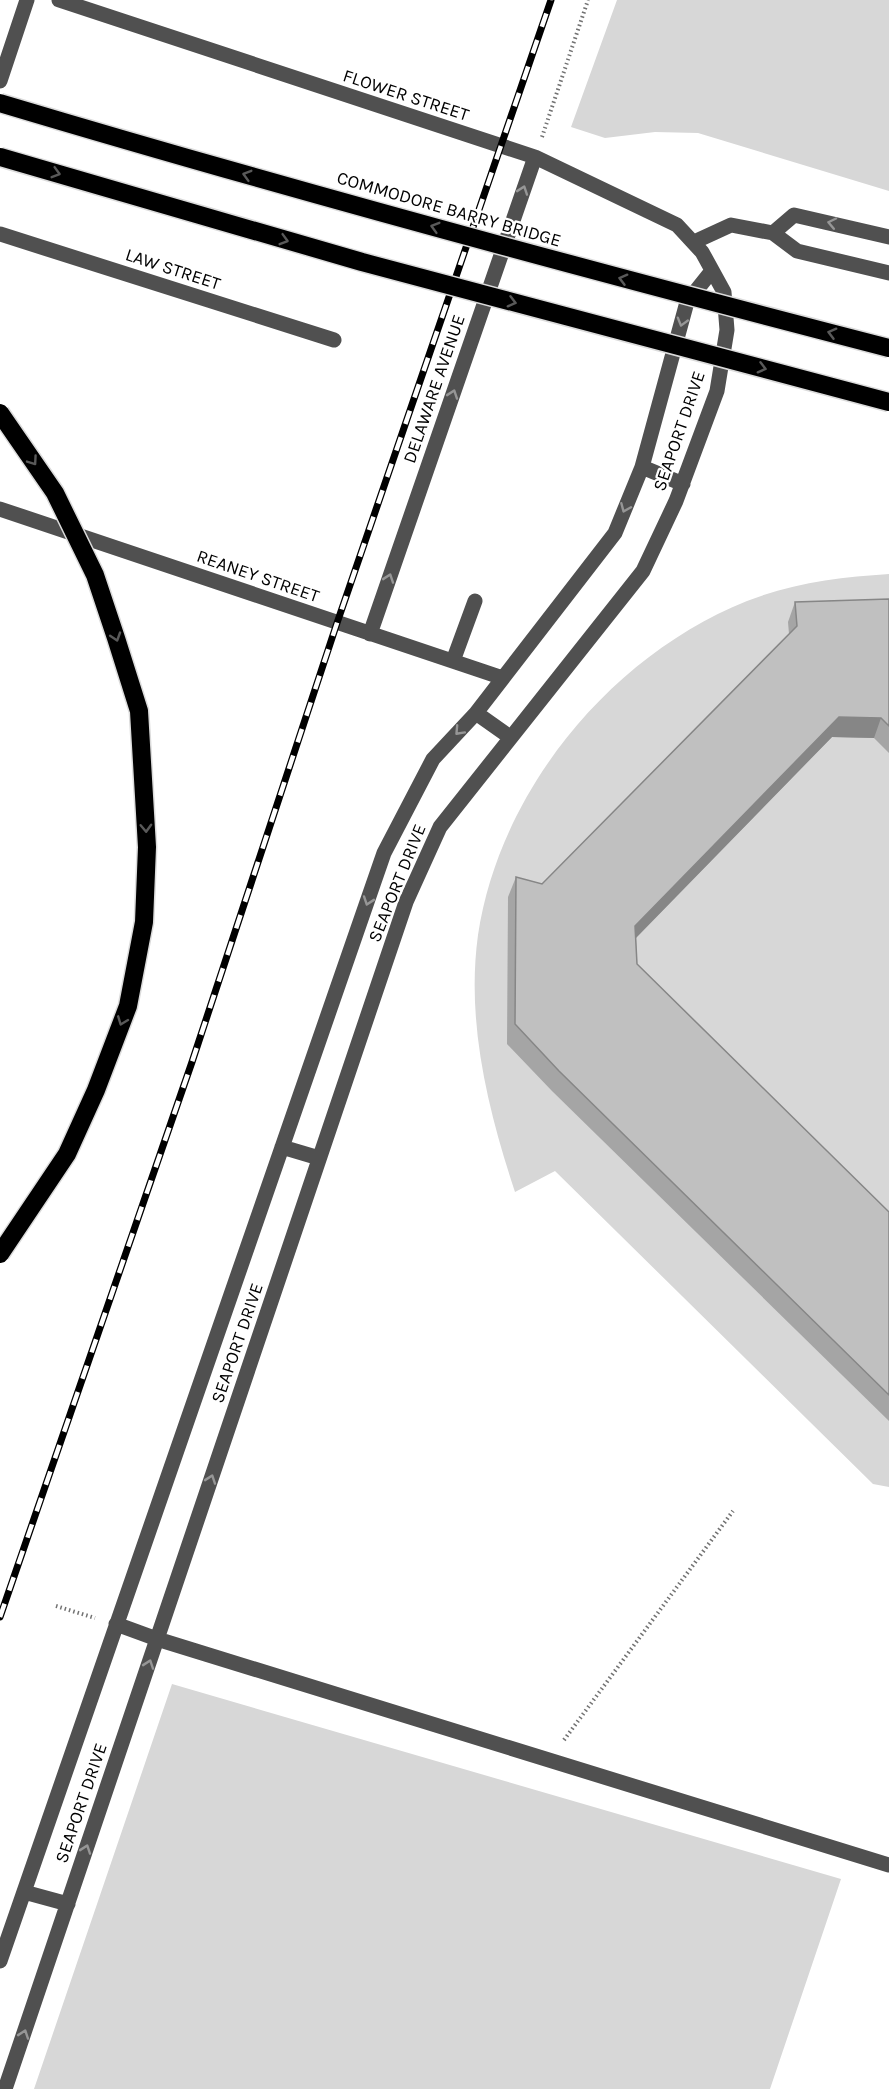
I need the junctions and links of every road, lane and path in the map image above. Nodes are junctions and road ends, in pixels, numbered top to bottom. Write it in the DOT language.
graph roads {
  1 [pos="27,0"];
  2 [pos="59,0"];
  3 [pos="588,0"];
  4 [pos="0,81"];
  5 [pos="0,103"];
  6 [pos="0,157"];
  7 [pos="535,157"];
  8 [pos="774,233"];
  9 [pos="0,234"];
  10 [pos="889,237"];
  11 [pos="694,242"];
  12 [pos="711,272"];
  13 [pos="889,273"];
  14 [pos="334,340"];
  15 [pos="889,348"];
  16 [pos="889,402"];
  17 [pos="0,413"];
  18 [pos="642,467"];
  19 [pos="683,484"];
  20 [pos="0,509"];
  21 [pos="475,601"];
  22 [pos="370,634"];
  23 [pos="453,661"];
  24 [pos="503,678"];
  25 [pos="476,713"];
  26 [pos="510,737"];
  27 [pos="282,1147"];
  28 [pos="320,1158"];
  29 [pos="0,1254"];
  30 [pos="733,1511"];
  31 [pos="56,1606"];
  32 [pos="116,1624"];
  33 [pos="157,1639"];
  34 [pos="549,1760"];
  35 [pos="889,1865"];
  36 [pos="24,1892"];
  37 [pos="68,1904"];
  38 [pos="0,1961"];
  39 [pos="5,2089"];
  1 -- 4 [label="street"];
  2 -- 7 [label="street, FLOWER STREET"];
  3 -- 7 [label="path"];
  15 -- 5 [label="highway, COMMODORE BARRY BRIDGE, one-way, bridge"];
  6 -- 16 [label="highway, one-way, bridge"];
  7 -- 11 [label="street, FLOWER STREET"];
  22 -- 7 [label="street, DELAWARE AVENUE, one-way"];
  10 -- 8 [label="street, one-way"];
  8 -- 11 [label="street"];
  8 -- 13 [label="street"];
  9 -- 14 [label="street, LAW STREET"];
  11 -- 12 [label="street, FLOWER STREET"];
  12 -- 18 [label="street, SEAPORT DRIVE, one-way"];
  12 -- 19 [label="street, SEAPORT DRIVE"];
  17 -- 29 [label="highway, one-way, bridge"];
  18 -- 19 [label="street"];
  18 -- 24 [label="street, SEAPORT DRIVE, one-way"];
  19 -- 26 [label="street, SEAPORT DRIVE"];
  20 -- 22 [label="street, REANEY STREET"];
  21 -- 23 [label="street"];
  22 -- 23 [label="street, REANEY STREET"];
  23 -- 24 [label="street, REANEY STREET"];
  24 -- 25 [label="street, SEAPORT DRIVE"];
  25 -- 26 [label="street"];
  25 -- 27 [label="street, SEAPORT DRIVE, one-way"];
  26 -- 28 [label="street, SEAPORT DRIVE"];
  27 -- 28 [label="street"];
  27 -- 32 [label="street, SEAPORT DRIVE"];
  33 -- 28 [label="street, SEAPORT DRIVE, one-way"];
  30 -- 34 [label="path"];
  31 -- 32 [label="path"];
  32 -- 33 [label="street"];
  32 -- 36 [label="street, SEAPORT DRIVE"];
  33 -- 34 [label="street"];
  37 -- 33 [label="street, SEAPORT DRIVE, one-way"];
  34 -- 35 [label="street"];
  36 -- 37 [label="street"];
  36 -- 38 [label="street, SEAPORT DRIVE"];
  39 -- 37 [label="street, SEAPORT DRIVE, one-way"];
}
